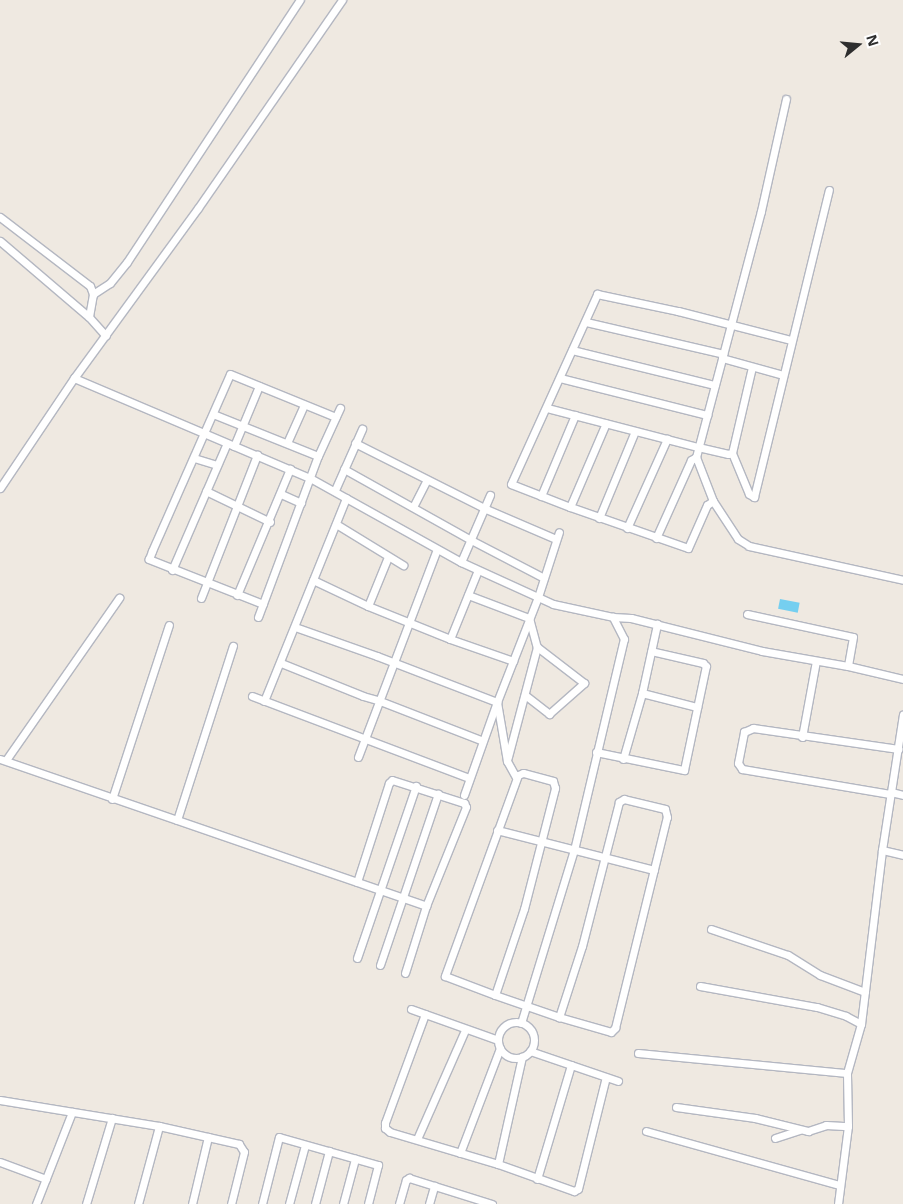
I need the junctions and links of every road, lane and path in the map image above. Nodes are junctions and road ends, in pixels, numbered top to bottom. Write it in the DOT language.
graph roads {
  1 [pos="300,0"];
  2 [pos="342,0"];
  3 [pos="786,99"];
  4 [pos="829,190"];
  5 [pos="0,216"];
  6 [pos="0,241"];
  7 [pos="94,294"];
  8 [pos="90,317"];
  9 [pos="586,322"];
  10 [pos="731,326"];
  11 [pos="106,336"];
  12 [pos="791,340"];
  13 [pos="572,350"];
  14 [pos="722,356"];
  15 [pos="752,367"];
  16 [pos="783,375"];
  17 [pos="74,378"];
  18 [pos="560,378"];
  19 [pos="715,385"];
  20 [pos="259,386"];
  21 [pos="304,405"];
  22 [pos="340,408"];
  23 [pos="547,408"];
  24 [pos="213,414"];
  25 [pos="575,415"];
  26 [pos="707,415"];
  27 [pos="336,417"];
  28 [pos="606,423"];
  29 [pos="243,426"];
  30 [pos="362,430"];
  31 [pos="635,431"];
  32 [pos="205,433"];
  33 [pos="666,439"];
  34 [pos="287,443"];
  35 [pos="355,443"];
  36 [pos="230,444"];
  37 [pos="698,447"];
  38 [pos="732,453"];
  39 [pos="257,455"];
  40 [pos="318,456"];
  41 [pos="696,457"];
  42 [pos="194,458"];
  43 [pos="216,465"];
  44 [pos="344,468"];
  45 [pos="290,469"];
  46 [pos="310,478"];
  47 [pos="426,480"];
  48 [pos="0,488"];
  49 [pos="335,490"];
  50 [pos="206,492"];
  51 [pos="280,494"];
  52 [pos="490,495"];
  53 [pos="542,496"];
  54 [pos="346,498"];
  55 [pos="713,501"];
  56 [pos="301,503"];
  57 [pos="236,506"];
  58 [pos="570,507"];
  59 [pos="413,508"];
  60 [pos="486,509"];
  61 [pos="599,518"];
  62 [pos="270,522"];
  63 [pos="336,524"];
  64 [pos="627,528"];
  65 [pos="656,538"];
  66 [pos="471,540"];
  67 [pos="437,549"];
  68 [pos="388,557"];
  69 [pos="461,562"];
  70 [pos="403,565"];
  71 [pos="172,570"];
  72 [pos="478,570"];
  73 [pos="544,578"];
  74 [pos="314,580"];
  75 [pos="903,580"];
  76 [pos="206,583"];
  77 [pos="237,595"];
  78 [pos="468,595"];
  79 [pos="538,597"];
  80 [pos="119,598"];
  81 [pos="201,598"];
  82 [pos="263,604"];
  83 [pos="368,606"];
  84 [pos="747,614"];
  85 [pos="613,617"];
  86 [pos="258,618"];
  87 [pos="529,618"];
  88 [pos="410,623"];
  89 [pos="657,624"];
  90 [pos="169,626"];
  91 [pos="295,628"];
  92 [pos="450,640"];
  93 [pos="233,646"];
  94 [pos="537,647"];
  95 [pos="651,651"];
  96 [pos="816,660"];
  97 [pos="513,661"];
  98 [pos="281,662"];
  99 [pos="394,662"];
  100 [pos="848,666"];
  101 [pos="903,679"];
  102 [pos="642,694"];
  103 [pos="525,695"];
  104 [pos="252,696"];
  105 [pos="264,701"];
  106 [pos="380,701"];
  107 [pos="497,702"];
  108 [pos="697,707"];
  109 [pos="903,720"];
  110 [pos="802,737"];
  111 [pos="365,738"];
  112 [pos="483,740"];
  113 [pos="898,749"];
  114 [pos="596,752"];
  115 [pos="358,757"];
  116 [pos="623,759"];
  117 [pos="3,760"];
  118 [pos="508,761"];
  119 [pos="469,778"];
  120 [pos="516,778"];
  121 [pos="416,786"];
  122 [pos="891,793"];
  123 [pos="438,794"];
  124 [pos="903,795"];
  125 [pos="464,796"];
  126 [pos="112,799"];
  127 [pos="177,820"];
  128 [pos="497,830"];
  129 [pos="542,841"];
  130 [pos="574,850"];
  131 [pos="882,850"];
  132 [pos="903,854"];
  133 [pos="604,858"];
  134 [pos="654,870"];
  135 [pos="357,882"];
  136 [pos="380,890"];
  137 [pos="403,899"];
  138 [pos="426,906"];
  139 [pos="711,930"];
  140 [pos="357,958"];
  141 [pos="380,966"];
  142 [pos="405,974"];
  143 [pos="700,986"];
  144 [pos="865,992"];
  145 [pos="495,995"];
  146 [pos="526,1005"];
  147 [pos="412,1009"];
  148 [pos="425,1014"];
  149 [pos="559,1017"];
  150 [pos="521,1023"];
  151 [pos="861,1024"];
  152 [pos="465,1030"];
  153 [pos="499,1044"];
  154 [pos="530,1051"];
  155 [pos="638,1053"];
  156 [pos="522,1057"];
  157 [pos="570,1065"];
  158 [pos="847,1073"];
  159 [pos="606,1078"];
  160 [pos="618,1081"];
  161 [pos="0,1100"];
  162 [pos="676,1107"];
  163 [pos="72,1112"];
  164 [pos="112,1118"];
  165 [pos="159,1126"];
  166 [pos="848,1126"];
  167 [pos="799,1130"];
  168 [pos="646,1131"];
  169 [pos="208,1137"];
  170 [pos="775,1138"];
  171 [pos="417,1139"];
  172 [pos="305,1145"];
  173 [pos="329,1151"];
  174 [pos="460,1153"];
  175 [pos="355,1158"];
  176 [pos="0,1162"];
  177 [pos="498,1164"];
  178 [pos="46,1179"];
  179 [pos="537,1179"];
  180 [pos="840,1185"];
  181 [pos="434,1186"];
  182 [pos="36,1204"];
  183 [pos="86,1204"];
  184 [pos="138,1204"];
  185 [pos="192,1204"];
  186 [pos="232,1204"];
  187 [pos="262,1204"];
  188 [pos="289,1204"];
  189 [pos="315,1204"];
  190 [pos="342,1204"];
  191 [pos="368,1204"];
  192 [pos="400,1204"];
  193 [pos="429,1204"];
  194 [pos="492,1204"];
  195 [pos="838,1204"];
  1 -- 7 [label="street"];
  2 -- 11 [label="street"];
  3 -- 10 [label="street"];
  4 -- 12 [label="street"];
  5 -- 7 [label="street"];
  6 -- 8 [label="street"];
  7 -- 8 [label="street"];
  8 -- 11 [label="street"];
  9 -- 10 [label="street"];
  9 -- 13 [label="street"];
  9 -- 14 [label="street"];
  10 -- 12 [label="street"];
  10 -- 14 [label="street"];
  11 -- 17 [label="street"];
  12 -- 16 [label="street"];
  13 -- 18 [label="street"];
  13 -- 19 [label="street"];
  14 -- 15 [label="street"];
  14 -- 19 [label="street"];
  15 -- 16 [label="street"];
  15 -- 38 [label="street"];
  16 -- 38 [label="street"];
  17 -- 32 [label="street"];
  17 -- 48 [label="street"];
  18 -- 23 [label="street"];
  18 -- 26 [label="street"];
  19 -- 26 [label="street"];
  20 -- 21 [label="street"];
  20 -- 24 [label="street"];
  20 -- 29 [label="street"];
  21 -- 27 [label="street"];
  21 -- 34 [label="street"];
  22 -- 27 [label="street"];
  23 -- 25 [label="street"];
  23 -- 53 [label="street"];
  24 -- 29 [label="street"];
  24 -- 32 [label="street"];
  25 -- 28 [label="street"];
  25 -- 53 [label="street"];
  26 -- 37 [label="street"];
  27 -- 40 [label="street"];
  28 -- 31 [label="street"];
  28 -- 58 [label="street"];
  29 -- 34 [label="street"];
  29 -- 36 [label="street"];
  30 -- 35 [label="street"];
  31 -- 33 [label="street"];
  31 -- 61 [label="street"];
  32 -- 36 [label="street"];
  32 -- 42 [label="street"];
  33 -- 37 [label="street"];
  33 -- 64 [label="street"];
  34 -- 40 [label="street"];
  35 -- 44 [label="street"];
  35 -- 47 [label="street"];
  36 -- 39 [label="street"];
  36 -- 43 [label="street"];
  37 -- 38 [label="street"];
  37 -- 41 [label="street"];
  39 -- 45 [label="street"];
  39 -- 57 [label="street"];
  40 -- 46 [label="street"];
  41 -- 55 [label="street"];
  41 -- 65 [label="street"];
  42 -- 43 [label="street"];
  42 -- 71 [label="street"];
  43 -- 50 [label="street"];
  44 -- 49 [label="street"];
  44 -- 59 [label="street"];
  45 -- 46 [label="street"];
  45 -- 51 [label="street"];
  46 -- 49 [label="street"];
  46 -- 56 [label="street"];
  47 -- 59 [label="street"];
  47 -- 60 [label="street"];
  49 -- 54 [label="street"];
  50 -- 57 [label="street"];
  50 -- 71 [label="street"];
  51 -- 56 [label="street"];
  51 -- 62 [label="street"];
  52 -- 60 [label="street"];
  53 -- 58 [label="street"];
  54 -- 63 [label="street"];
  54 -- 67 [label="street"];
  55 -- 65 [label="street"];
  55 -- 75 [label="street"];
  56 -- 82 [label="street"];
  57 -- 62 [label="street"];
  57 -- 76 [label="street"];
  58 -- 61 [label="street"];
  59 -- 66 [label="street"];
  60 -- 66 [label="street"];
  60 -- 73 [label="street"];
  61 -- 64 [label="street"];
  62 -- 77 [label="street"];
  63 -- 68 [label="street"];
  63 -- 74 [label="street"];
  64 -- 65 [label="street"];
  66 -- 69 [label="street"];
  66 -- 73 [label="street"];
  67 -- 69 [label="street"];
  67 -- 88 [label="street"];
  68 -- 70 [label="street"];
  68 -- 83 [label="street"];
  69 -- 72 [label="street"];
  71 -- 76 [label="street"];
  72 -- 78 [label="street"];
  72 -- 79 [label="street"];
  73 -- 79 [label="street"];
  74 -- 83 [label="street"];
  74 -- 91 [label="street"];
  76 -- 77 [label="street"];
  76 -- 81 [label="street"];
  77 -- 82 [label="street"];
  78 -- 87 [label="street"];
  78 -- 92 [label="street"];
  79 -- 85 [label="street"];
  79 -- 87 [label="street"];
  80 -- 117 [label="street"];
  82 -- 86 [label="street"];
  83 -- 88 [label="street"];
  84 -- 100 [label="street"];
  85 -- 89 [label="street"];
  85 -- 114 [label="street"];
  87 -- 94 [label="street"];
  87 -- 97 [label="street"];
  88 -- 92 [label="street"];
  88 -- 99 [label="street"];
  89 -- 95 [label="street"];
  89 -- 96 [label="street"];
  90 -- 126 [label="street"];
  91 -- 98 [label="street"];
  91 -- 99 [label="street"];
  92 -- 97 [label="street"];
  93 -- 127 [label="street"];
  94 -- 103 [label="street"];
  94 -- 103 [label="street"];
  95 -- 102 [label="street"];
  95 -- 108 [label="street"];
  96 -- 100 [label="street"];
  96 -- 110 [label="street"];
  97 -- 107 [label="street"];
  98 -- 105 [label="street"];
  98 -- 106 [label="street"];
  99 -- 106 [label="street"];
  99 -- 107 [label="street"];
  100 -- 101 [label="street"];
  102 -- 108 [label="street"];
  102 -- 116 [label="street"];
  103 -- 118 [label="street"];
  104 -- 105 [label="street"];
  105 -- 111 [label="street"];
  106 -- 111 [label="street"];
  106 -- 112 [label="street"];
  107 -- 112 [label="street"];
  107 -- 118 [label="street"];
  108 -- 116 [label="street"];
  109 -- 113 [label="street"];
  110 -- 113 [label="street"];
  110 -- 122 [label="street"];
  111 -- 115 [label="street"];
  111 -- 119 [label="street"];
  112 -- 119 [label="street"];
  113 -- 122 [label="street"];
  114 -- 116 [label="street"];
  114 -- 130 [label="street"];
  117 -- 126 [label="street"];
  118 -- 120 [label="street"];
  119 -- 125 [label="street"];
  120 -- 128 [label="street"];
  120 -- 129 [label="street"];
  121 -- 123 [label="street"];
  121 -- 135 [label="street"];
  121 -- 136 [label="street"];
  122 -- 124 [label="street"];
  122 -- 131 [label="street"];
  123 -- 137 [label="street"];
  123 -- 138 [label="street"];
  126 -- 127 [label="street"];
  127 -- 135 [label="street"];
  128 -- 129 [label="street"];
  128 -- 145 [label="street"];
  129 -- 130 [label="street"];
  129 -- 145 [label="street"];
  130 -- 133 [label="street"];
  130 -- 146 [label="street"];
  131 -- 132 [label="street"];
  131 -- 144 [label="street"];
  133 -- 134 [label="street"];
  133 -- 134 [label="street"];
  133 -- 149 [label="street"];
  134 -- 149 [label="street"];
  135 -- 136 [label="street"];
  136 -- 137 [label="street"];
  136 -- 140 [label="street"];
  137 -- 138 [label="street"];
  137 -- 141 [label="street"];
  138 -- 142 [label="street"];
  139 -- 144 [label="street"];
  143 -- 151 [label="street"];
  144 -- 151 [label="street"];
  145 -- 146 [label="street"];
  146 -- 149 [label="street"];
  146 -- 150 [label="street"];
  147 -- 148 [label="street"];
  148 -- 152 [label="street"];
  148 -- 171 [label="street"];
  150 -- 153 [label="street"];
  150 -- 154 [label="street"];
  151 -- 158 [label="street"];
  152 -- 153 [label="street"];
  152 -- 171 [label="street"];
  153 -- 156 [label="street"];
  153 -- 174 [label="street"];
  154 -- 156 [label="street"];
  154 -- 157 [label="street"];
  155 -- 158 [label="street"];
  156 -- 177 [label="street"];
  157 -- 159 [label="street"];
  157 -- 179 [label="street"];
  158 -- 166 [label="street"];
  159 -- 160 [label="street"];
  159 -- 179 [label="street"];
  161 -- 163 [label="street"];
  162 -- 167 [label="street"];
  163 -- 164 [label="street"];
  163 -- 178 [label="street"];
  164 -- 165 [label="street"];
  164 -- 183 [label="street"];
  165 -- 169 [label="street"];
  165 -- 184 [label="street"];
  166 -- 167 [label="street"];
  166 -- 180 [label="street"];
  167 -- 170 [label="street"];
  168 -- 180 [label="street"];
  169 -- 185 [label="street"];
  169 -- 186 [label="street"];
  171 -- 174 [label="street"];
  172 -- 173 [label="street"];
  172 -- 187 [label="street"];
  172 -- 188 [label="street"];
  173 -- 175 [label="street"];
  173 -- 189 [label="street"];
  174 -- 177 [label="street"];
  175 -- 190 [label="street"];
  175 -- 191 [label="street"];
  176 -- 178 [label="street"];
  177 -- 179 [label="street"];
  178 -- 182 [label="street"];
  180 -- 195 [label="street"];
  181 -- 192 [label="street"];
  181 -- 193 [label="street"];
  181 -- 194 [label="street"];
}
